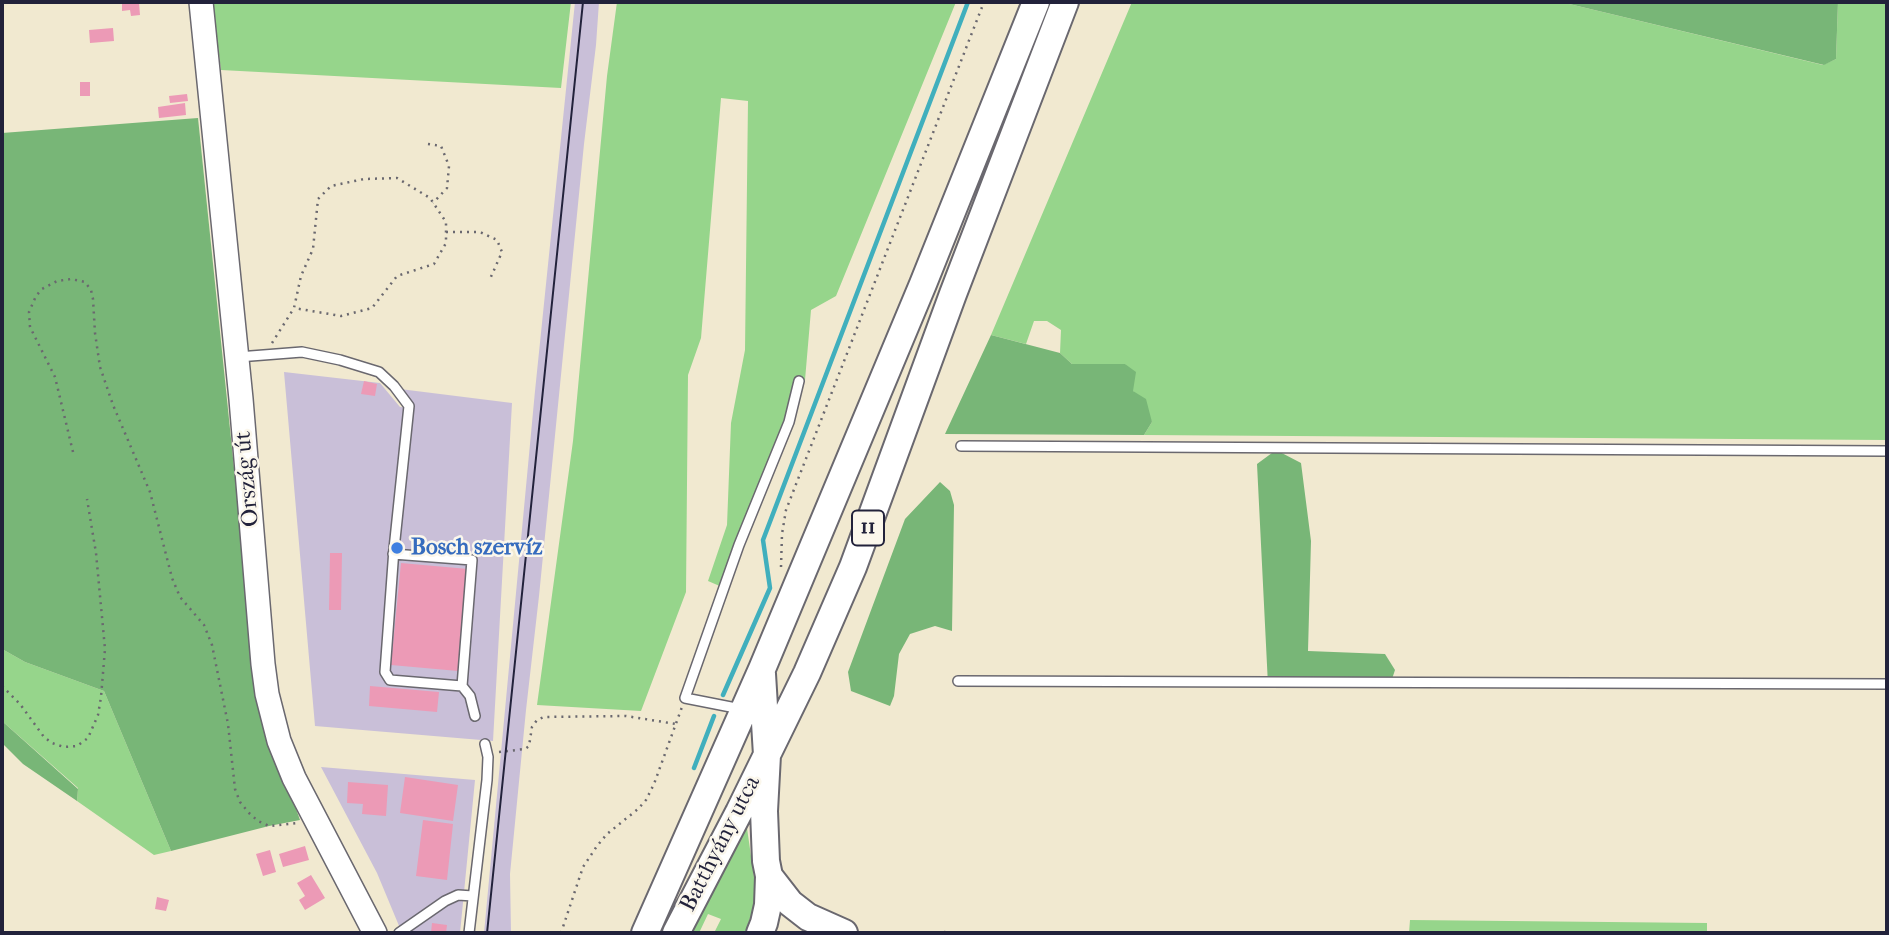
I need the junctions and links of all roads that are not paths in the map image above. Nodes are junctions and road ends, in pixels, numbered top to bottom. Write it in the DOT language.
graph roads {
  1 [pos="201,2"];
  2 [pos="1036,2"];
  3 [pos="1065,2"];
  4 [pos="236,357"];
  5 [pos="799,381"];
  6 [pos="961,446"];
  7 [pos="1887,451"];
  8 [pos="393,554"];
  9 [pos="762,670"];
  10 [pos="958,681"];
  11 [pos="1887,684"];
  12 [pos="462,685"];
  13 [pos="745,710"];
  14 [pos="475,716"];
  15 [pos="485,744"];
  16 [pos="767,755"];
  17 [pos="769,876"];
  18 [pos="473,896"];
  19 [pos="375,933"];
  20 [pos="399,933"];
  21 [pos="469,933"];
  22 [pos="645,933"];
  23 [pos="676,933"];
  24 [pos="760,933"];
  25 [pos="844,933"];
  1 -- 4 [label="main road, Ország út"];
  2 -- 9 [label="main road, 11"];
  3 -- 16 [label="main road, 11"];
  4 -- 8 [label="lane"];
  4 -- 19 [label="main road, Ország út"];
  5 -- 13 [label="lane"];
  6 -- 7 [label="lane"];
  8 -- 12 [label="lane"];
  8 -- 12 [label="lane"];
  9 -- 13 [label="main road, 11"];
  9 -- 16 [label="main road"];
  10 -- 11 [label="lane"];
  12 -- 14 [label="lane"];
  13 -- 22 [label="main road, Batthyány utca / 11"];
  15 -- 18 [label="lane"];
  16 -- 17 [label="main road"];
  16 -- 23 [label="main road, Batthyány utca / 11"];
  17 -- 24 [label="main road"];
  17 -- 25 [label="main road"];
  18 -- 20 [label="lane"];
  18 -- 21 [label="lane"];
}
